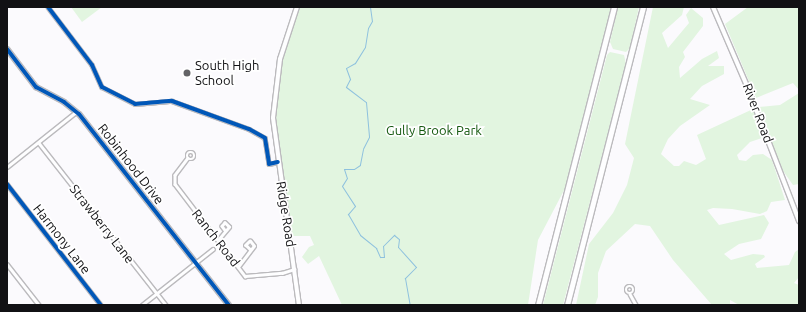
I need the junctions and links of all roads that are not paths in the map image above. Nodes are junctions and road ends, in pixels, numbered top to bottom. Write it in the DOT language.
graph roads {
  1 [pos="48,7"];
  2 [pos="297,7"];
  3 [pos="614,7"];
  4 [pos="643,7"];
  5 [pos="713,7"];
  6 [pos="7,49"];
  7 [pos="76,112"];
  8 [pos="39,143"];
  9 [pos="188,158"];
  10 [pos="278,162"];
  11 [pos="7,168"];
  12 [pos="7,184"];
  13 [pos="799,221"];
  14 [pos="225,230"];
  15 [pos="218,240"];
  16 [pos="213,249"];
  17 [pos="250,249"];
  18 [pos="196,263"];
  19 [pos="7,264"];
  20 [pos="238,267"];
  21 [pos="294,269"];
  22 [pos="157,293"];
  23 [pos="630,294"];
  24 [pos="39,305"];
  25 [pos="101,305"];
  26 [pos="142,305"];
  27 [pos="166,305"];
  28 [pos="229,305"];
  29 [pos="299,305"];
  30 [pos="538,305"];
  31 [pos="567,305"];
  32 [pos="636,305"];
  1 -- 10 [label="street"];
  2 -- 10 [label="main road, Ridge Road"];
  3 -- 30 [label="highway"];
  4 -- 31 [label="highway"];
  5 -- 13 [label="main road, River Road"];
  6 -- 7 [label="main road, Robinhood Drive"];
  7 -- 8 [label="street"];
  7 -- 18 [label="main road, Robinhood Drive"];
  8 -- 11 [label="street"];
  8 -- 22 [label="street, Strawberry Lane"];
  9 -- 15 [label="street, Ranch Road"];
  10 -- 21 [label="main road, Ridge Road"];
  12 -- 25 [label="street, Harmony Lane"];
  14 -- 15 [label="street"];
  15 -- 20 [label="street, Ranch Road"];
  16 -- 18 [label="street"];
  17 -- 20 [label="street"];
  18 -- 22 [label="street"];
  18 -- 28 [label="main road, Robinhood Drive"];
  19 -- 24 [label="street"];
  20 -- 21 [label="street, Ranch Road"];
  21 -- 29 [label="main road, Ridge Road"];
  22 -- 26 [label="street"];
  22 -- 27 [label="street, Strawberry Lane"];
  23 -- 32 [label="street"];
}
